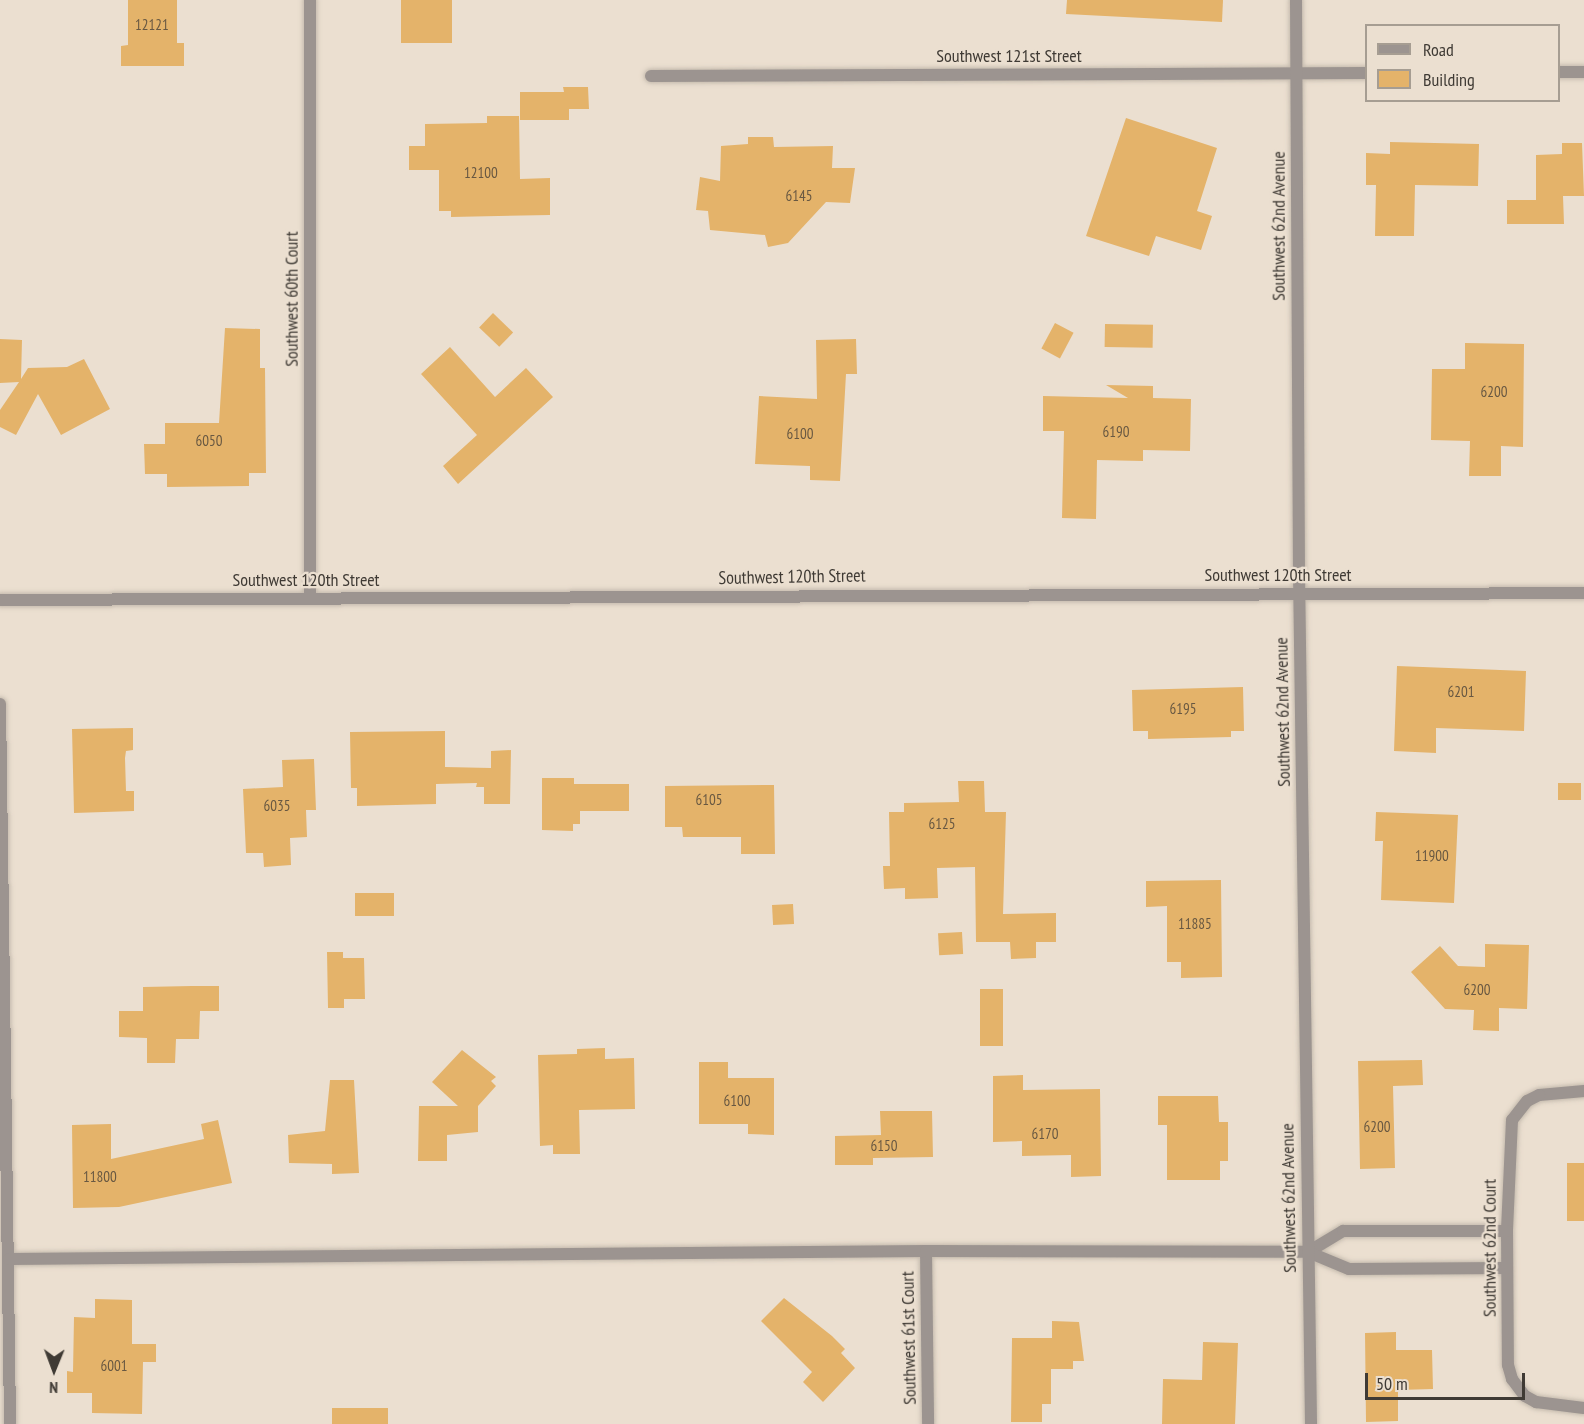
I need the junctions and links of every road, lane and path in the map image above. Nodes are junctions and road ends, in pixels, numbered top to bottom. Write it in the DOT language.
graph roads {
  1 [pos="310,0"];
  2 [pos="1296,0"];
  3 [pos="1560,72"];
  4 [pos="1584,72"];
  5 [pos="1296,73"];
  6 [pos="1365,73"];
  7 [pos="651,76"];
  8 [pos="1299,592"];
  9 [pos="1584,593"];
  10 [pos="310,598"];
  11 [pos="0,600"];
  12 [pos="0,704"];
  13 [pos="1584,1091"];
  14 [pos="1507,1231"];
  15 [pos="926,1251"];
  16 [pos="1308,1252"];
  17 [pos="9,1259"];
  18 [pos="1508,1268"];
  19 [pos="1584,1408"];
  20 [pos="10,1424"];
  21 [pos="928,1424"];
  22 [pos="1311,1424"];
  1 -- 10 [label="street, Southwest 60th Court"];
  2 -- 5 [label="street, Southwest 62nd Avenue"];
  3 -- 4 [label="street"];
  5 -- 6 [label="street, Southwest 121st Street"];
  5 -- 7 [label="street, Southwest 121st Street"];
  5 -- 8 [label="street, Southwest 62nd Avenue"];
  8 -- 9 [label="street, Southwest 120th Street"];
  8 -- 10 [label="street, Southwest 120th Street"];
  8 -- 16 [label="street, Southwest 62nd Avenue"];
  10 -- 11 [label="street, Southwest 120th Street"];
  12 -- 17 [label="street"];
  13 -- 14 [label="street, Southwest 62nd Court"];
  14 -- 16 [label="street"];
  14 -- 18 [label="street, Southwest 62nd Court"];
  15 -- 16 [label="street"];
  15 -- 17 [label="street"];
  15 -- 21 [label="street, Southwest 61st Court"];
  16 -- 18 [label="street"];
  16 -- 22 [label="street, Southwest 62nd Avenue"];
  17 -- 20 [label="street"];
  18 -- 19 [label="street, Southwest 62nd Court"];
}
